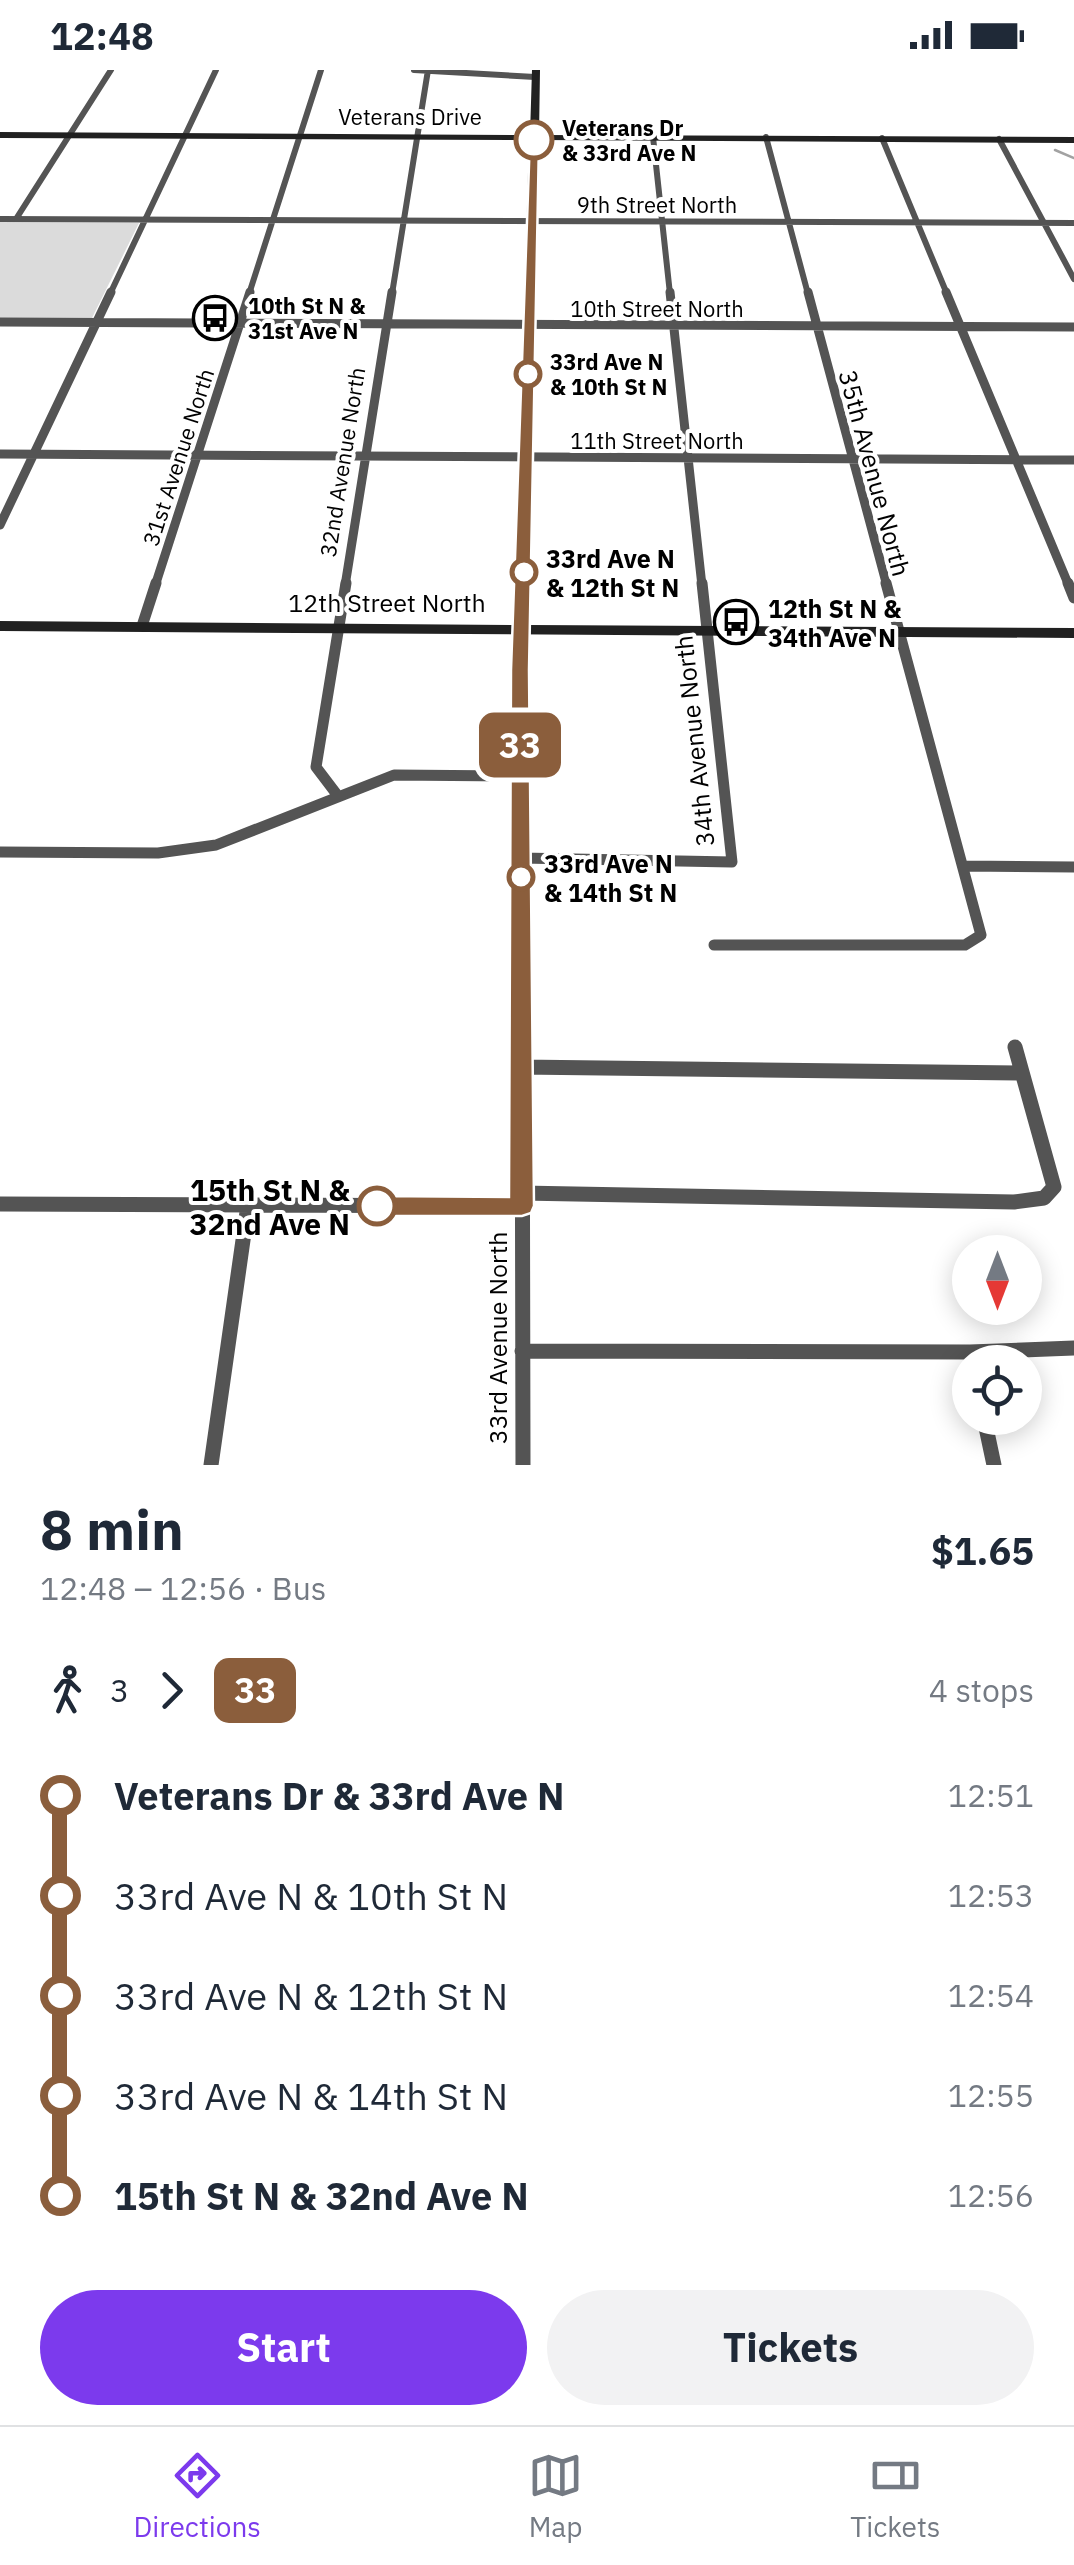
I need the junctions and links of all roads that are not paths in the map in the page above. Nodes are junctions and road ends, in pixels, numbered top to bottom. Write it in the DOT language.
graph roads {
  1 [pos="111,70"];
  2 [pos="216,70"];
  3 [pos="321,70"];
  4 [pos="414,70"];
  5 [pos="428,70"];
  6 [pos="536,74"];
  7 [pos="0,135"];
  8 [pos="70,135"];
  9 [pos="184,135"];
  10 [pos="301,136"];
  11 [pos="418,136"];
  12 [pos="534,136"];
  13 [pos="652,136"];
  14 [pos="766,137"];
  15 [pos="882,138"];
  16 [pos="1074,138"];
  17 [pos="999,139"];
  18 [pos="0,219"];
  19 [pos="16,219"];
  20 [pos="145,220"];
  21 [pos="274,220"];
  22 [pos="404,220"];
  23 [pos="532,221"];
  24 [pos="662,222"];
  25 [pos="786,222"];
  26 [pos="914,222"];
  27 [pos="1041,223"];
  28 [pos="1074,223"];
  29 [pos="1074,280"];
  30 [pos="0,322"];
  31 [pos="96,323"];
  32 [pos="240,324"];
  33 [pos="387,324"];
  34 [pos="530,324"];
  35 [pos="673,325"];
  36 [pos="814,326"];
  37 [pos="959,326"];
  38 [pos="1074,327"];
  39 [pos="0,454"];
  40 [pos="34,454"];
  41 [pos="198,455"];
  42 [pos="366,456"];
  43 [pos="526,457"];
  44 [pos="688,458"];
  45 [pos="850,459"];
  46 [pos="1015,460"];
  47 [pos="1074,460"];
  48 [pos="0,525"];
  49 [pos="1074,598"];
  50 [pos="0,626"];
  51 [pos="142,626"];
  52 [pos="338,627"];
  53 [pos="522,628"];
  54 [pos="706,629"];
  55 [pos="897,630"];
  56 [pos="1074,632"];
  57 [pos="520,776"];
  58 [pos="338,796"];
  59 [pos="0,852"];
  60 [pos="521,858"];
  61 [pos="963,866"];
  62 [pos="1074,867"];
  63 [pos="714,945"];
  64 [pos="1015,1047"];
  65 [pos="521,1067"];
  66 [pos="1022,1073"];
  67 [pos="522,1200"];
  68 [pos="0,1204"];
  69 [pos="248,1205"];
  70 [pos="1074,1348"];
  71 [pos="522,1351"];
  72 [pos="1042,1351"];
  73 [pos="952,1357"];
  74 [pos="988,1435"];
  75 [pos="211,1465"];
  76 [pos="523,1465"];
  77 [pos="994,1465"];
  1 -- 8 [label="street"];
  2 -- 9 [label="street"];
  3 -- 10 [label="street, 31st Avenue North"];
  4 -- 5 [label="street"];
  5 -- 6 [label="street"];
  5 -- 11 [label="street, 32nd Avenue North"];
  6 -- 12 [label="street, 33rd Avenue North"];
  7 -- 8 [label="street, Veterans Drive"];
  8 -- 9 [label="street, Veterans Drive"];
  8 -- 19 [label="street"];
  9 -- 10 [label="street, Veterans Drive"];
  9 -- 20 [label="street"];
  10 -- 11 [label="street, Veterans Drive"];
  10 -- 21 [label="street, 31st Avenue North"];
  11 -- 12 [label="street, Veterans Drive"];
  11 -- 22 [label="street, 32nd Avenue North"];
  12 -- 13 [label="street, Veterans Drive"];
  12 -- 23 [label="street, 33rd Avenue North"];
  13 -- 14 [label="street, Veterans Drive"];
  13 -- 24 [label="street, 34th Avenue North"];
  14 -- 15 [label="street, Veterans Drive"];
  14 -- 25 [label="street, 35th Avenue North"];
  15 -- 17 [label="street, Veterans Drive"];
  15 -- 26 [label="street"];
  16 -- 17 [label="street, Veterans Drive"];
  17 -- 27 [label="street"];
  18 -- 19 [label="street, 9th Street North"];
  19 -- 20 [label="street, 9th Street North"];
  20 -- 21 [label="street, 9th Street North"];
  20 -- 31 [label="street"];
  21 -- 22 [label="street, 9th Street North"];
  21 -- 32 [label="street, 31st Avenue North"];
  22 -- 23 [label="street, 9th Street North"];
  22 -- 33 [label="street, 32nd Avenue North"];
  23 -- 24 [label="street, 9th Street North"];
  23 -- 34 [label="street, 33rd Avenue North"];
  24 -- 25 [label="street, 9th Street North"];
  24 -- 35 [label="street, 34th Avenue North"];
  25 -- 26 [label="street, 9th Street North"];
  25 -- 36 [label="street, 35th Avenue North"];
  26 -- 27 [label="street, 9th Street North"];
  26 -- 37 [label="street"];
  27 -- 28 [label="street, 9th Street North"];
  27 -- 29 [label="street"];
  30 -- 31 [label="street, 10th Street North"];
  31 -- 32 [label="street, 10th Street North"];
  31 -- 40 [label="street"];
  32 -- 33 [label="street, 10th Street North"];
  32 -- 41 [label="street, 31st Avenue North"];
  33 -- 34 [label="street, 10th Street North"];
  33 -- 42 [label="street, 32nd Avenue North"];
  34 -- 35 [label="street, 10th Street North"];
  34 -- 43 [label="street, 33rd Avenue North"];
  35 -- 36 [label="street, 10th Street North"];
  35 -- 44 [label="street, 34th Avenue North"];
  36 -- 37 [label="street, 10th Street North"];
  36 -- 45 [label="street, 35th Avenue North"];
  37 -- 38 [label="street, 10th Street North"];
  37 -- 46 [label="street"];
  39 -- 40 [label="street, 11th Street North"];
  40 -- 41 [label="street, 11th Street North"];
  40 -- 48 [label="street"];
  41 -- 42 [label="street, 11th Street North"];
  41 -- 51 [label="street, 31st Avenue North"];
  42 -- 43 [label="street, 11th Street North"];
  42 -- 52 [label="street, 32nd Avenue North"];
  43 -- 44 [label="street, 11th Street North"];
  43 -- 53 [label="street, 33rd Avenue North"];
  44 -- 45 [label="street, 11th Street North"];
  44 -- 54 [label="street, 34th Avenue North"];
  45 -- 46 [label="street, 11th Street North"];
  45 -- 55 [label="street, 35th Avenue North"];
  46 -- 47 [label="street, 11th Street North"];
  46 -- 49 [label="street"];
  50 -- 51 [label="street, 12th Street North"];
  51 -- 52 [label="street, 12th Street North"];
  52 -- 53 [label="street, 12th Street North"];
  52 -- 58 [label="street, 32nd Avenue North"];
  53 -- 54 [label="street, 12th Street North"];
  53 -- 57 [label="street, 33rd Avenue North"];
  54 -- 55 [label="street, 12th Street North"];
  54 -- 60 [label="street, 34th Avenue North"];
  55 -- 56 [label="street, 12th Street North"];
  55 -- 61 [label="street, 35th Avenue North"];
  57 -- 58 [label="street"];
  57 -- 60 [label="street, 33rd Avenue North"];
  58 -- 59 [label="street"];
  60 -- 65 [label="street, 33rd Avenue North"];
  61 -- 62 [label="street"];
  61 -- 63 [label="street, 35th Avenue North"];
  64 -- 66 [label="street"];
  65 -- 66 [label="street"];
  65 -- 67 [label="street, 33rd Avenue North"];
  66 -- 67 [label="street"];
  67 -- 69 [label="street"];
  67 -- 71 [label="street, 33rd Avenue North"];
  68 -- 69 [label="street"];
  69 -- 75 [label="street"];
  70 -- 72 [label="street"];
  71 -- 73 [label="street"];
  71 -- 76 [label="street, 33rd Avenue North"];
  74 -- 77 [label="street"];
}
